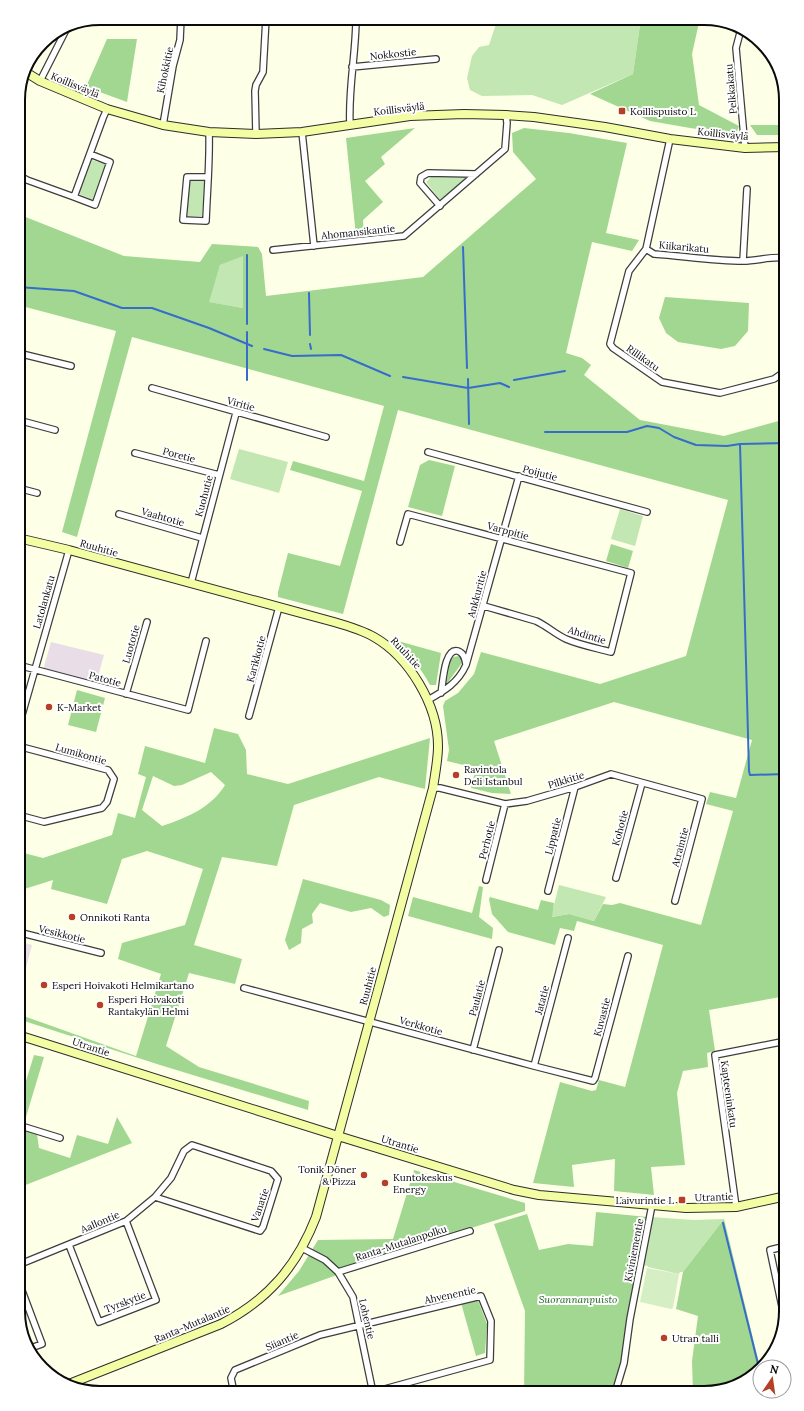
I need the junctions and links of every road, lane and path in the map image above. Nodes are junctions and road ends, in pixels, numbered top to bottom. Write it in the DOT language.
graph roads {
  1 [pos="181,25"];
  2 [pos="266,25"];
  3 [pos="356,25"];
  4 [pos="64,35"];
  5 [pos="740,35"];
  6 [pos="436,59"];
  7 [pos="352,67"];
  8 [pos="30,75"];
  9 [pos="40,81"];
  10 [pos="107,109"];
  11 [pos="506,114"];
  12 [pos="163,125"];
  13 [pos="350,125"];
  14 [pos="209,132"];
  15 [pos="302,132"];
  16 [pos="256,134"];
  17 [pos="670,139"];
  18 [pos="779,147"];
  19 [pos="745,148"];
  20 [pos="90,154"];
  21 [pos="476,174"];
  22 [pos="208,177"];
  23 [pos="25,179"];
  24 [pos="746,189"];
  25 [pos="74,197"];
  26 [pos="440,206"];
  27 [pos="314,246"];
  28 [pos="646,249"];
  29 [pos="273,250"];
  30 [pos="779,257"];
  31 [pos="743,261"];
  32 [pos="25,355"];
  33 [pos="71,366"];
  34 [pos="779,376"];
  35 [pos="152,388"];
  36 [pos="236,412"];
  37 [pos="25,422"];
  38 [pos="55,430"];
  39 [pos="326,438"];
  40 [pos="428,452"];
  41 [pos="135,453"];
  42 [pos="219,475"];
  43 [pos="519,476"];
  44 [pos="25,490"];
  45 [pos="37,493"];
  46 [pos="647,512"];
  47 [pos="119,514"];
  48 [pos="202,538"];
  49 [pos="502,539"];
  50 [pos="25,540"];
  51 [pos="400,542"];
  52 [pos="69,550"];
  53 [pos="631,573"];
  54 [pos="191,583"];
  55 [pos="484,606"];
  56 [pos="279,607"];
  57 [pos="147,622"];
  58 [pos="206,641"];
  59 [pos="466,665"];
  60 [pos="25,667"];
  61 [pos="34,670"];
  62 [pos="441,692"];
  63 [pos="126,694"];
  64 [pos="428,700"];
  65 [pos="25,703"];
  66 [pos="250,716"];
  67 [pos="25,748"];
  68 [pos="642,783"];
  69 [pos="575,787"];
  70 [pos="433,788"];
  71 [pos="702,799"];
  72 [pos="505,804"];
  73 [pos="25,817"];
  74 [pos="616,878"];
  75 [pos="486,880"];
  76 [pos="548,891"];
  77 [pos="675,901"];
  78 [pos="25,934"];
  79 [pos="568,938"];
  80 [pos="499,950"];
  81 [pos="101,953"];
  82 [pos="628,956"];
  83 [pos="244,988"];
  84 [pos="370,1021"];
  85 [pos="25,1037"];
  86 [pos="779,1042"];
  87 [pos="473,1050"];
  88 [pos="534,1066"];
  89 [pos="593,1081"];
  90 [pos="25,1126"];
  91 [pos="338,1136"];
  92 [pos="60,1138"];
  93 [pos="184,1151"];
  94 [pos="155,1197"];
  95 [pos="779,1198"];
  96 [pos="652,1205"];
  97 [pos="736,1207"];
  98 [pos="126,1221"];
  99 [pos="470,1231"];
  100 [pos="69,1245"];
  101 [pos="302,1248"];
  102 [pos="779,1248"];
  103 [pos="25,1262"];
  104 [pos="338,1272"];
  105 [pos="779,1292"];
  106 [pos="25,1299"];
  107 [pos="360,1326"];
  108 [pos="35,1347"];
  109 [pos="75,1381"];
  110 [pos="233,1386"];
  111 [pos="372,1386"];
  112 [pos="395,1386"];
  113 [pos="616,1386"];
  1 -- 12 [label="street, Kihokkitie"];
  2 -- 16 [label="street"];
  3 -- 7 [label="street"];
  4 -- 9 [label="street"];
  5 -- 19 [label="street, Pelkkakatu"];
  6 -- 7 [label="street, Nokkostie"];
  7 -- 13 [label="street"];
  8 -- 9 [label="street, Koillisväylä"];
  9 -- 10 [label="street, Koillisväylä"];
  10 -- 12 [label="street, Koillisväylä"];
  10 -- 20 [label="street"];
  11 -- 13 [label="street, Koillisväylä"];
  11 -- 17 [label="street, Koillisväylä"];
  11 -- 21 [label="street, Ahomansikantie"];
  12 -- 14 [label="street, Koillisväylä"];
  13 -- 15 [label="street, Koillisväylä"];
  14 -- 16 [label="street, Koillisväylä"];
  14 -- 22 [label="street"];
  15 -- 16 [label="street, Koillisväylä"];
  15 -- 27 [label="street, Ahomansikantie"];
  17 -- 19 [label="street, Koillisväylä"];
  17 -- 28 [label="street, Kiikarikatu"];
  18 -- 19 [label="street, Koillisväylä"];
  20 -- 25 [label="street"];
  20 -- 25 [label="street"];
  21 -- 26 [label="street, Ahomansikantie"];
  21 -- 26 [label="street"];
  22 -- 22 [label="street"];
  23 -- 25 [label="street"];
  24 -- 31 [label="street"];
  26 -- 27 [label="street, Ahomansikantie"];
  27 -- 29 [label="street, Ahomansikantie"];
  28 -- 31 [label="street, Kiikarikatu"];
  28 -- 34 [label="street, Rillikatu"];
  30 -- 31 [label="street, Kiikarikatu"];
  32 -- 33 [label="street"];
  35 -- 36 [label="street, Viritie"];
  36 -- 39 [label="street, Viritie"];
  36 -- 42 [label="street, Kuohutie"];
  37 -- 38 [label="street"];
  40 -- 43 [label="street, Poijutie"];
  41 -- 42 [label="street, Poretie"];
  42 -- 48 [label="street, Kuohutie"];
  43 -- 46 [label="street, Poijutie"];
  43 -- 49 [label="street, Ankkuritie"];
  44 -- 45 [label="street"];
  47 -- 48 [label="street, Vaahtotie"];
  48 -- 54 [label="street, Kuohutie"];
  49 -- 51 [label="street, Varppitie"];
  49 -- 53 [label="street, Varppitie"];
  49 -- 55 [label="street, Ankkuritie"];
  50 -- 52 [label="street, Ruuhitie"];
  52 -- 54 [label="street, Ruuhitie"];
  52 -- 61 [label="street, Latolankatu"];
  53 -- 55 [label="street, Ahdintie"];
  54 -- 56 [label="street, Ruuhitie"];
  55 -- 59 [label="street, Ankkuritie"];
  56 -- 64 [label="street, Ruuhitie"];
  56 -- 66 [label="street, Karikkotie"];
  57 -- 63 [label="street, Luototie"];
  58 -- 63 [label="street, Patotie"];
  59 -- 62 [label="street, Ankkuritie"];
  59 -- 62 [label="street"];
  60 -- 61 [label="street, Patotie"];
  61 -- 63 [label="street, Patotie"];
  61 -- 65 [label="street, Latolankatu"];
  62 -- 64 [label="street, Ankkuritie"];
  64 -- 70 [label="street, Ruuhitie"];
  67 -- 73 [label="street, Lumikontie"];
  68 -- 69 [label="street, Pilkkitie"];
  68 -- 71 [label="street, Pilkkitie"];
  68 -- 74 [label="street, Kohotie"];
  69 -- 72 [label="street, Pilkkitie"];
  69 -- 76 [label="street, Lippatie"];
  70 -- 72 [label="street, Pilkkitie"];
  70 -- 84 [label="street, Ruuhitie"];
  71 -- 77 [label="street, Atraintie"];
  72 -- 75 [label="street, Perhotie"];
  78 -- 81 [label="street, Vesikkotie"];
  79 -- 88 [label="street, Jatatie"];
  80 -- 87 [label="street, Paulatie"];
  82 -- 89 [label="street, Kuvastie"];
  83 -- 84 [label="street, Verkkotie"];
  84 -- 87 [label="street, Verkkotie"];
  84 -- 91 [label="street, Ruuhitie"];
  85 -- 91 [label="street, Utrantie"];
  86 -- 97 [label="street, Kapteeninkatu"];
  87 -- 88 [label="street, Verkkotie"];
  88 -- 89 [label="street, Verkkotie"];
  90 -- 92 [label="street"];
  91 -- 96 [label="street, Utrantie"];
  91 -- 101 [label="street, Ranta-Mutalantie"];
  93 -- 94 [label="street, Aallontie"];
  93 -- 94 [label="street, Vanatie"];
  94 -- 98 [label="street, Aallontie"];
  95 -- 97 [label="street, Utrantie"];
  96 -- 97 [label="street, Utrantie"];
  96 -- 113 [label="street, Kiviniementie"];
  98 -- 100 [label="street, Aallontie"];
  98 -- 100 [label="street, Tyrskytie"];
  99 -- 104 [label="street, Ranta-Mutalanpolku"];
  100 -- 103 [label="street, Aallontie"];
  101 -- 104 [label="street, Lohentie"];
  101 -- 109 [label="street, Ranta-Mutalantie"];
  102 -- 105 [label="street"];
  104 -- 107 [label="street, Lohentie"];
  106 -- 108 [label="street"];
  107 -- 110 [label="street, Siiantie"];
  107 -- 111 [label="street, Lohentie"];
  107 -- 112 [label="street, Ahvenentie"];
}
